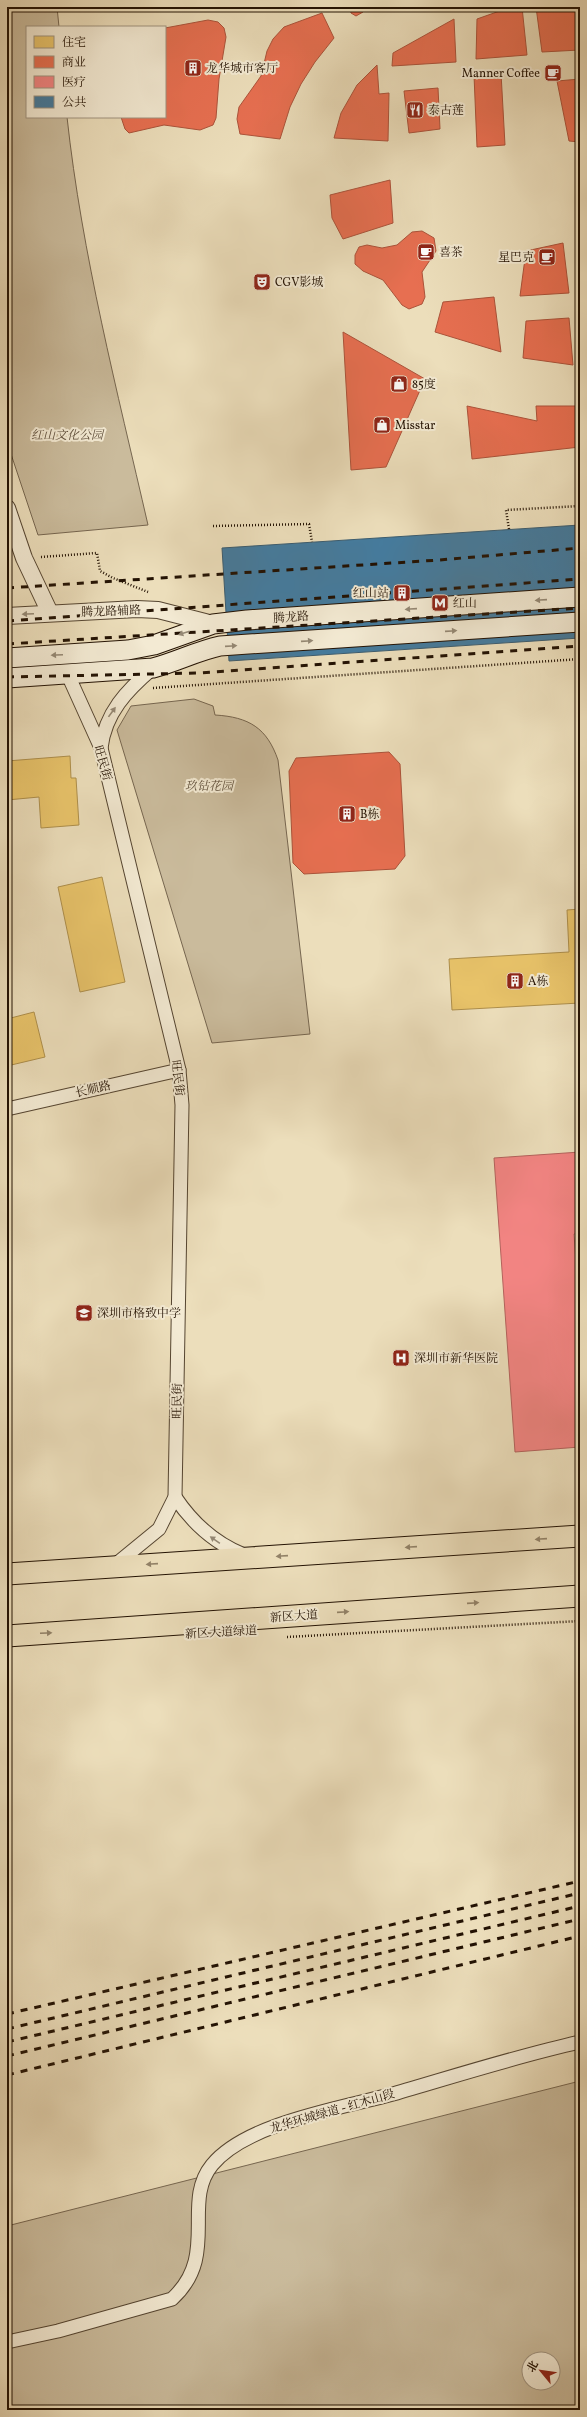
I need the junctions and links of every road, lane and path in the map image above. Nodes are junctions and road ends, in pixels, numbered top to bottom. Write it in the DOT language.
graph roads {
  1 [pos="580,506"];
  2 [pos="7,508"];
  3 [pos="214,526"];
  4 [pos="509,529"];
  5 [pos="312,542"];
  6 [pos="36,557"];
  7 [pos="153,594"];
  8 [pos="580,597"];
  9 [pos="50,613"];
  10 [pos="7,616"];
  11 [pos="580,622"];
  12 [pos="213,624"];
  13 [pos="7,658"];
  14 [pos="580,658"];
  15 [pos="153,668"];
  16 [pos="68,675"];
  17 [pos="7,678"];
  18 [pos="150,688"];
  19 [pos="101,748"];
  20 [pos="179,1070"];
  21 [pos="7,1109"];
  22 [pos="176,1497"];
  23 [pos="580,1536"];
  24 [pos="249,1558"];
  25 [pos="113,1566"];
  26 [pos="7,1574"];
  27 [pos="580,1596"];
  28 [pos="580,1621"];
  29 [pos="7,1636"];
  30 [pos="283,1637"];
  31 [pos="580,2042"];
  32 [pos="7,2342"];
  1 -- 4 [label="path"];
  2 -- 9 [label="street"];
  3 -- 5 [label="path"];
  6 -- 7 [label="path"];
  8 -- 12 [label="main road, 腾龙路, one-way"];
  9 -- 10 [label="street, 腾龙路辅路, one-way"];
  9 -- 12 [label="street, 腾龙路辅路"];
  15 -- 11 [label="main road, 腾龙路, one-way"];
  12 -- 13 [label="main road, 腾龙路, one-way"];
  14 -- 18 [label="path"];
  15 -- 16 [label="main road, 腾龙路"];
  19 -- 15 [label="street, one-way"];
  16 -- 17 [label="main road, 腾龙路"];
  16 -- 19 [label="street, 旺民街"];
  19 -- 20 [label="street, 旺民街"];
  20 -- 21 [label="street, 长顺路"];
  20 -- 22 [label="street, 旺民街"];
  24 -- 22 [label="street, one-way"];
  22 -- 25 [label="street"];
  23 -- 24 [label="main road, one-way"];
  24 -- 25 [label="main road, one-way"];
  25 -- 26 [label="main road"];
  29 -- 27 [label="main road, 新区大道, one-way"];
  28 -- 30 [label="path"];
  31 -- 32 [label="street, 龙华环城绿道 - 红木山段"];
}
